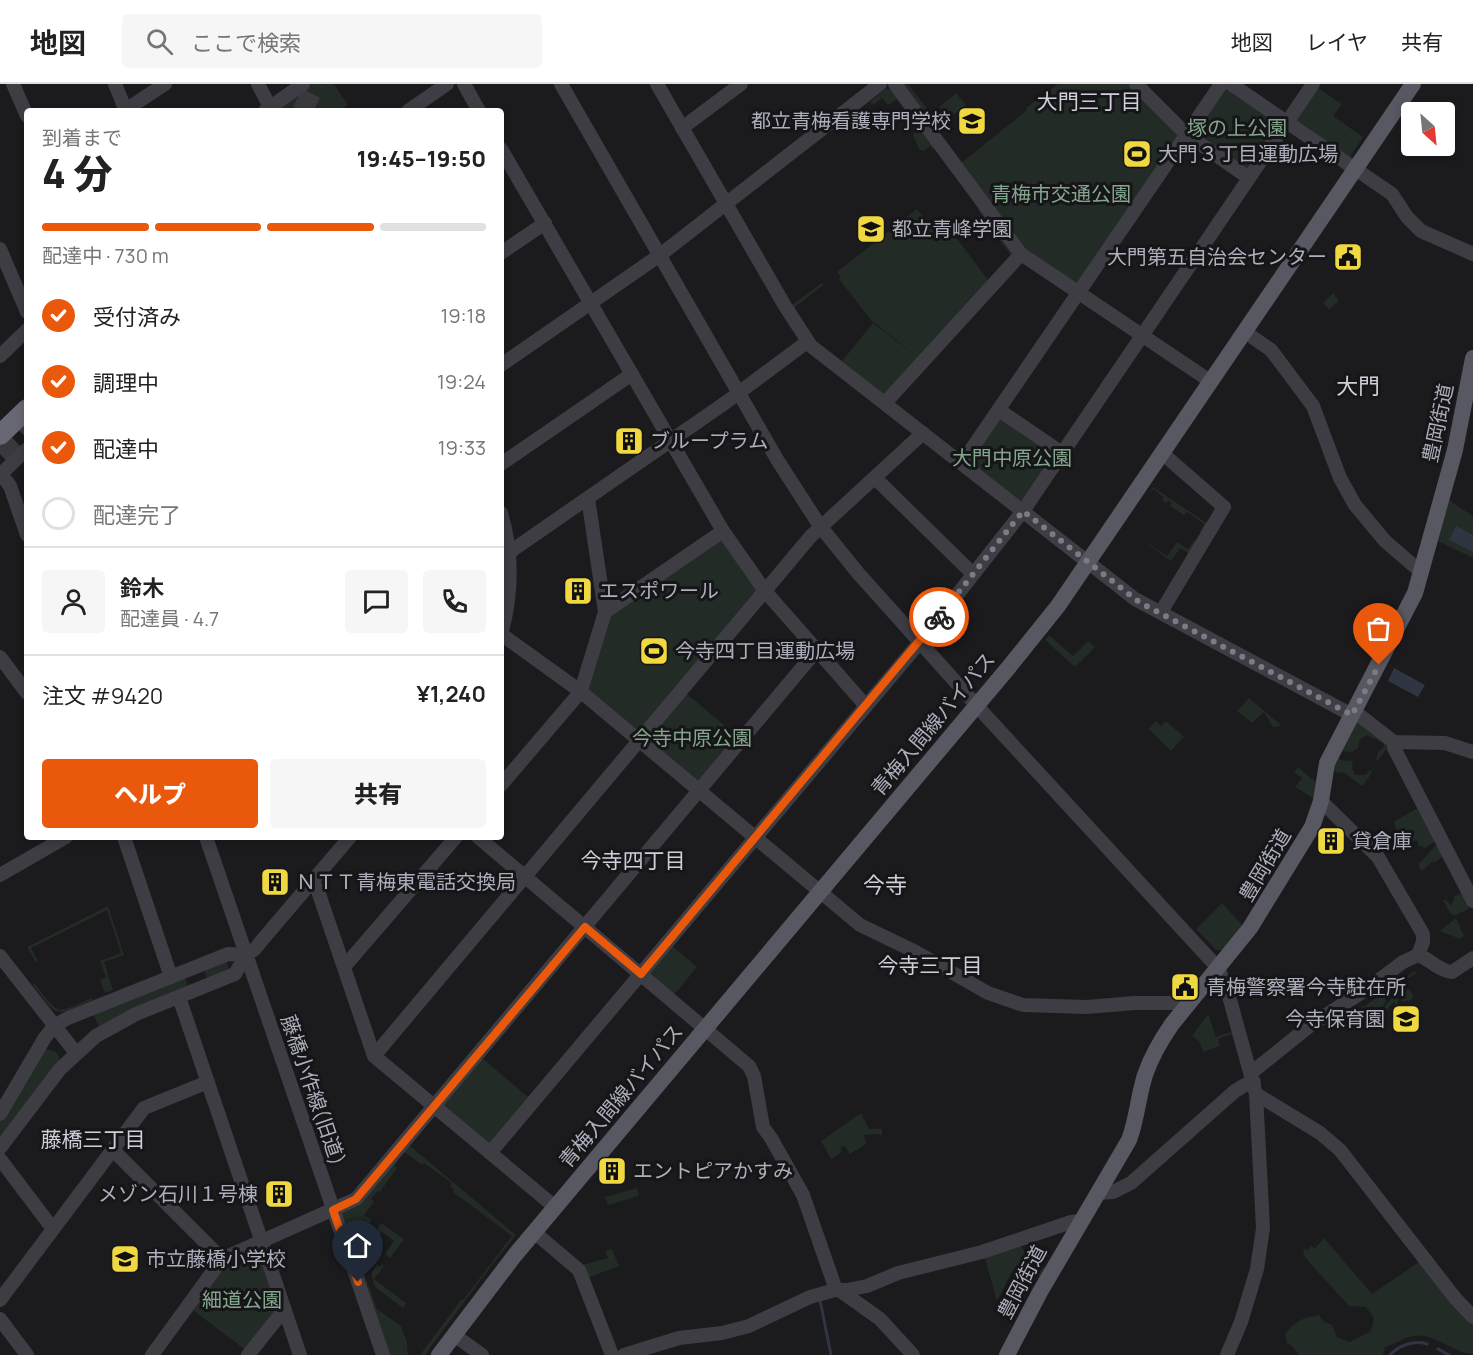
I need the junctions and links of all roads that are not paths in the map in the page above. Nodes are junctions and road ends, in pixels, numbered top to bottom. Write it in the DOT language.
graph roads {
  1 [pos="13,84"];
  2 [pos="115,84"];
  3 [pos="165,84"];
  4 [pos="258,84"];
  5 [pos="303,84"];
  6 [pos="447,84"];
  7 [pos="464,84"];
  8 [pos="561,84"];
  9 [pos="657,84"];
  10 [pos="741,84"];
  11 [pos="880,84"];
  12 [pos="895,84"];
  13 [pos="1136,84"];
  14 [pos="1221,84"];
  15 [pos="1231,84"];
  16 [pos="1313,84"];
  17 [pos="1413,84"];
  18 [pos="124,108"];
  19 [pos="129,108"];
  20 [pos="268,108"];
  21 [pos="272,108"];
  22 [pos="412,108"];
  23 [pos="477,108"];
  24 [pos="24,109"];
  25 [pos="1287,122"];
  26 [pos="682,128"];
  27 [pos="1186,135"];
  28 [pos="504,154"];
  29 [pos="1356,169"];
  30 [pos="1249,177"];
  31 [pos="726,204"];
  32 [pos="545,223"];
  33 [pos="0,249"];
  34 [pos="504,252"];
  35 [pos="1021,254"];
  36 [pos="1473,254"];
  37 [pos="660,255"];
  38 [pos="1078,293"];
  39 [pos="591,303"];
  40 [pos="24,305"];
  41 [pos="1245,332"];
  42 [pos="24,333"];
  43 [pos="1142,335"];
  44 [pos="807,342"];
  45 [pos="0,356"];
  46 [pos="1473,358"];
  47 [pos="504,363"];
  48 [pos="632,374"];
  49 [pos="1210,381"];
  50 [pos="739,393"];
  51 [pos="24,402"];
  52 [pos="885,403"];
  53 [pos="999,410"];
  54 [pos="24,412"];
  55 [pos="0,425"];
  56 [pos="923,433"];
  57 [pos="0,435"];
  58 [pos="671,441"];
  59 [pos="24,451"];
  60 [pos="1062,453"];
  61 [pos="1162,453"];
  62 [pos="504,462"];
  63 [pos="962,463"];
  64 [pos="0,475"];
  65 [pos="875,478"];
  66 [pos="588,498"];
  67 [pos="1023,511"];
  68 [pos="24,526"];
  69 [pos="820,526"];
  70 [pos="723,531"];
  71 [pos="505,555"];
  72 [pos="1089,562"];
  73 [pos="1421,572"];
  74 [pos="973,573"];
  75 [pos="765,591"];
  76 [pos="605,612"];
  77 [pos="1161,612"];
  78 [pos="504,618"];
  79 [pos="504,637"];
  80 [pos="920,642"];
  81 [pos="816,651"];
  82 [pos="0,657"];
  83 [pos="22,677"];
  84 [pos="580,691"];
  85 [pos="976,705"];
  86 [pos="866,706"];
  87 [pos="1353,713"];
  88 [pos="640,740"];
  89 [pos="1394,742"];
  90 [pos="1473,752"];
  91 [pos="504,781"];
  92 [pos="700,790"];
  93 [pos="1321,801"];
  94 [pos="756,837"];
  95 [pos="61,840"];
  96 [pos="125,840"];
  97 [pos="207,840"];
  98 [pos="347,840"];
  99 [pos="453,840"];
  100 [pos="482,840"];
  101 [pos="0,875"];
  102 [pos="525,877"];
  103 [pos="312,881"];
  104 [pos="820,891"];
  105 [pos="1473,901"];
  106 [pos="585,927"];
  107 [pos="246,955"];
  108 [pos="1418,955"];
  109 [pos="0,956"];
  110 [pos="1473,958"];
  111 [pos="344,968"];
  112 [pos="1218,968"];
  113 [pos="641,974"];
  114 [pos="171,976"];
  115 [pos="179,997"];
  116 [pos="1189,1003"];
  117 [pos="54,1026"];
  118 [pos="704,1029"];
  119 [pos="76,1053"];
  120 [pos="374,1056"];
  121 [pos="208,1082"];
  122 [pos="1254,1083"];
  123 [pos="434,1106"];
  124 [pos="0,1114"];
  125 [pos="0,1148"];
  126 [pos="113,1150"];
  127 [pos="490,1153"];
  128 [pos="0,1159"];
  129 [pos="1097,1193"];
  130 [pos="555,1207"];
  131 [pos="333,1210"];
  132 [pos="1080,1221"];
  133 [pos="53,1229"];
  134 [pos="534,1232"];
  135 [pos="261,1241"];
  136 [pos="222,1259"];
  137 [pos="841,1290"];
  138 [pos="0,1300"];
  139 [pos="284,1310"];
  140 [pos="1473,1317"];
  141 [pos="0,1319"];
  142 [pos="454,1335"];
  143 [pos="27,1355"];
  144 [pos="152,1355"];
  145 [pos="248,1355"];
  146 [pos="300,1355"];
  147 [pos="383,1355"];
  148 [pos="439,1355"];
  149 [pos="482,1355"];
  150 [pos="612,1355"];
  151 [pos="624,1355"];
  152 [pos="913,1355"];
  153 [pos="1007,1355"];
  154 [pos="1227,1355"];
  1 -- 24 [label="street"];
  2 -- 18 [label="street"];
  3 -- 19 [label="street"];
  4 -- 20 [label="street"];
  5 -- 21 [label="street"];
  6 -- 22 [label="street"];
  7 -- 23 [label="street"];
  8 -- 37 [label="street"];
  9 -- 26 [label="street"];
  10 -- 26 [label="street"];
  11 -- 31 [label="street"];
  12 -- 35 [label="street"];
  13 -- 27 [label="street"];
  14 -- 27 [label="street"];
  15 -- 25 [label="street"];
  16 -- 25 [label="street"];
  17 -- 29 [label="main road, 青梅入間線バイパス"];
  25 -- 29 [label="street"];
  25 -- 30 [label="street"];
  26 -- 31 [label="street"];
  27 -- 30 [label="street"];
  27 -- 38 [label="street"];
  28 -- 32 [label="street"];
  29 -- 36 [label="street"];
  29 -- 41 [label="main road, 青梅入間線バイパス"];
  30 -- 43 [label="street"];
  31 -- 37 [label="street"];
  31 -- 44 [label="street"];
  32 -- 34 [label="street"];
  32 -- 39 [label="street"];
  33 -- 40 [label="street"];
  35 -- 38 [label="street"];
  35 -- 52 [label="street"];
  37 -- 39 [label="street"];
  37 -- 50 [label="street"];
  38 -- 43 [label="street"];
  38 -- 53 [label="street"];
  39 -- 47 [label="street"];
  39 -- 48 [label="street"];
  41 -- 49 [label="main road, 青梅入間線バイパス"];
  41 -- 73 [label="street"];
  42 -- 45 [label="street"];
  43 -- 49 [label="street"];
  43 -- 60 [label="street"];
  44 -- 50 [label="street"];
  44 -- 52 [label="street"];
  46 -- 73 [label="main road, 豊岡街道"];
  48 -- 58 [label="street"];
  48 -- 62 [label="street"];
  49 -- 61 [label="main road, 青梅入間線バイパス"];
  50 -- 58 [label="street"];
  50 -- 69 [label="street"];
  51 -- 55 [label="street"];
  52 -- 56 [label="street"];
  53 -- 60 [label="street"];
  53 -- 63 [label="street"];
  54 -- 57 [label="highway"];
  56 -- 63 [label="street"];
  56 -- 65 [label="street"];
  58 -- 66 [label="street"];
  58 -- 70 [label="street"];
  59 -- 64 [label="street"];
  60 -- 67 [label="street"];
  61 -- 72 [label="main road, 青梅入間線バイパス"];
  61 -- 77 [label="street"];
  63 -- 67 [label="street"];
  64 -- 68 [label="street"];
  65 -- 69 [label="street"];
  65 -- 74 [label="street"];
  66 -- 71 [label="street"];
  66 -- 76 [label="street"];
  67 -- 72 [label="street"];
  67 -- 74 [label="street"];
  69 -- 75 [label="street"];
  69 -- 80 [label="street"];
  70 -- 75 [label="street"];
  70 -- 76 [label="street"];
  71 -- 78 [label="street"];
  72 -- 77 [label="street"];
  72 -- 85 [label="main road, 青梅入間線バイパス"];
  73 -- 87 [label="main road, 豊岡街道"];
  74 -- 80 [label="street"];
  75 -- 81 [label="street"];
  75 -- 88 [label="street"];
  76 -- 84 [label="street"];
  77 -- 87 [label="street"];
  79 -- 84 [label="street"];
  80 -- 85 [label="street"];
  80 -- 86 [label="street"];
  81 -- 86 [label="street"];
  81 -- 92 [label="street"];
  82 -- 83 [label="street"];
  84 -- 88 [label="street"];
  84 -- 91 [label="street"];
  85 -- 104 [label="main road, 青梅入間線バイパス"];
  85 -- 112 [label="street"];
  86 -- 94 [label="street"];
  87 -- 89 [label="street"];
  87 -- 93 [label="main road, 豊岡街道"];
  88 -- 92 [label="street"];
  88 -- 102 [label="street"];
  89 -- 90 [label="street"];
  89 -- 105 [label="street"];
  92 -- 94 [label="street"];
  92 -- 106 [label="street"];
  93 -- 108 [label="street"];
  93 -- 112 [label="main road, 豊岡街道"];
  94 -- 104 [label="street"];
  94 -- 113 [label="street"];
  95 -- 101 [label="street"];
  96 -- 114 [label="street"];
  97 -- 107 [label="street, 藤橋小作線(旧道)"];
  98 -- 103 [label="street"];
  99 -- 111 [label="street"];
  100 -- 102 [label="street"];
  102 -- 106 [label="street"];
  102 -- 120 [label="street"];
  103 -- 107 [label="street"];
  103 -- 111 [label="street"];
  104 -- 116 [label="street"];
  104 -- 118 [label="main road, 青梅入間線バイパス"];
  106 -- 113 [label="street"];
  106 -- 123 [label="street"];
  107 -- 114 [label="street"];
  107 -- 115 [label="street"];
  107 -- 131 [label="street, 藤橋小作線(旧道)"];
  108 -- 110 [label="street"];
  108 -- 122 [label="street"];
  109 -- 117 [label="street"];
  111 -- 120 [label="street"];
  112 -- 116 [label="main road, 豊岡街道"];
  112 -- 122 [label="street"];
  113 -- 118 [label="street"];
  113 -- 127 [label="street"];
  114 -- 117 [label="street"];
  115 -- 119 [label="street"];
  115 -- 121 [label="street"];
  116 -- 129 [label="main road, 豊岡街道"];
  117 -- 119 [label="street"];
  117 -- 124 [label="street"];
  118 -- 130 [label="main road, 青梅入間線バイパス"];
  118 -- 137 [label="street"];
  119 -- 125 [label="street"];
  120 -- 123 [label="street"];
  121 -- 126 [label="street"];
  121 -- 135 [label="street"];
  122 -- 129 [label="street"];
  122 -- 140 [label="street"];
  122 -- 154 [label="street"];
  123 -- 127 [label="street"];
  123 -- 131 [label="street"];
  126 -- 133 [label="street"];
  126 -- 136 [label="street"];
  127 -- 130 [label="street"];
  128 -- 133 [label="street"];
  129 -- 132 [label="main road, 豊岡街道"];
  130 -- 134 [label="main road, 青梅入間線バイパス"];
  131 -- 135 [label="street"];
  131 -- 147 [label="street, 藤橋小作線(旧道)"];
  132 -- 137 [label="street"];
  132 -- 153 [label="main road, 豊岡街道"];
  133 -- 138 [label="street"];
  134 -- 142 [label="main road, 青梅入間線バイパス"];
  134 -- 150 [label="street"];
  135 -- 136 [label="street"];
  135 -- 139 [label="street"];
  136 -- 144 [label="street"];
  137 -- 151 [label="street"];
  137 -- 152 [label="street"];
  139 -- 145 [label="street"];
  139 -- 146 [label="street"];
  141 -- 143 [label="street"];
  142 -- 148 [label="main road, 青梅入間線バイパス"];
  142 -- 149 [label="street"];
}
